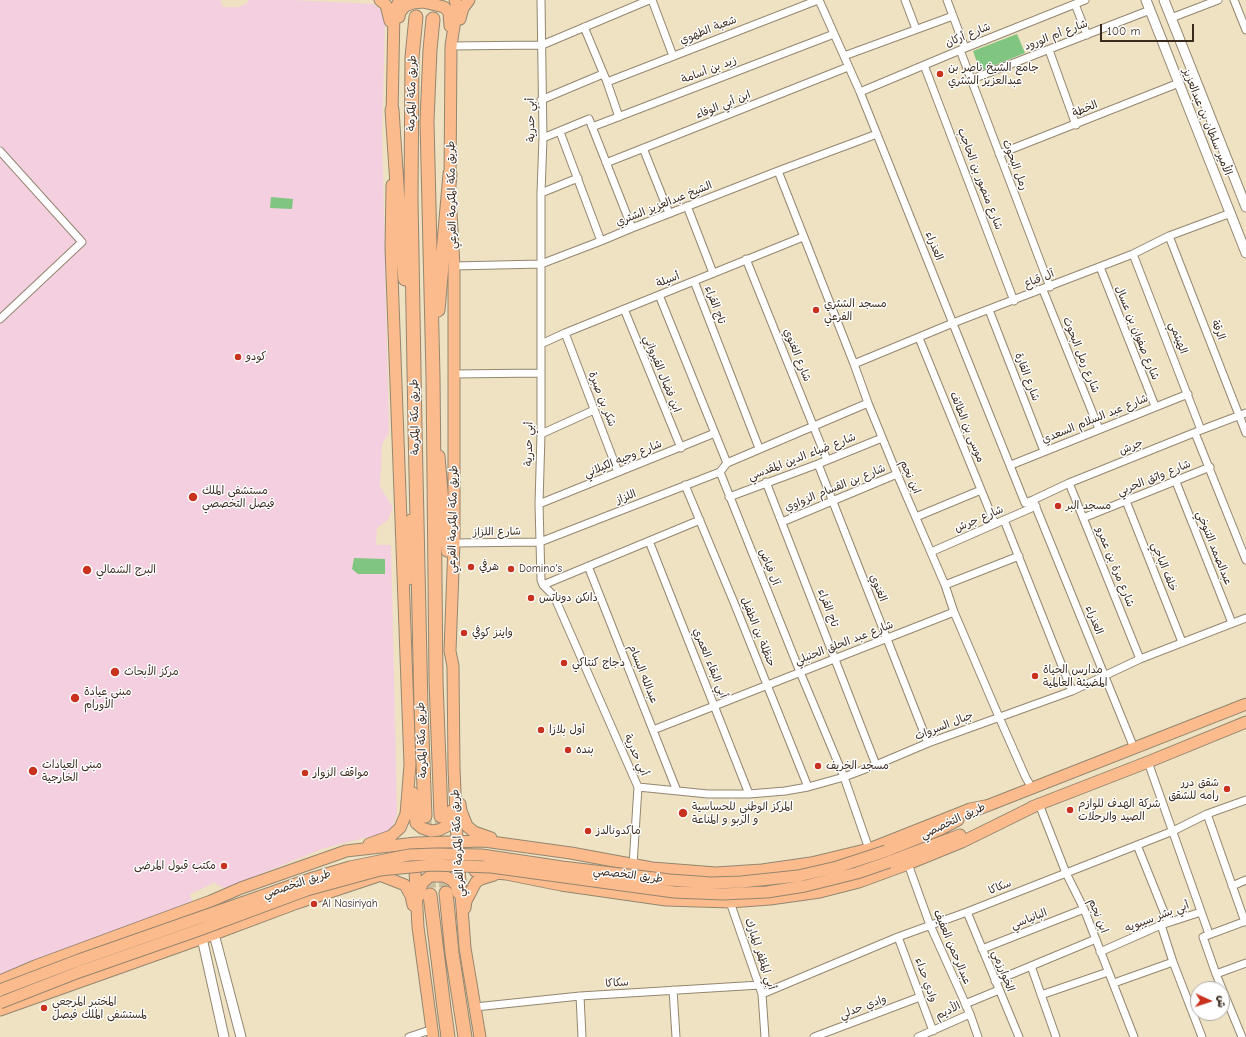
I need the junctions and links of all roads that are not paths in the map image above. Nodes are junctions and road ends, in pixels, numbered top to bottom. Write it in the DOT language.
graph roads {
  1 [pos="380,0"];
  2 [pos="400,0"];
  3 [pos="455,0"];
  4 [pos="469,0"];
  5 [pos="541,0"];
  6 [pos="649,0"];
  7 [pos="652,0"];
  8 [pos="818,0"];
  9 [pos="905,0"];
  10 [pos="947,0"];
  11 [pos="1085,0"];
  12 [pos="1146,0"];
  13 [pos="1164,0"];
  14 [pos="1218,0"];
  15 [pos="1234,0"];
  16 [pos="1075,4"];
  17 [pos="1150,10"];
  18 [pos="953,16"];
  19 [pos="416,17"];
  20 [pos="1171,18"];
  21 [pos="434,19"];
  22 [pos="584,26"];
  23 [pos="916,29"];
  24 [pos="1246,30"];
  25 [pos="834,34"];
  26 [pos="1087,35"];
  27 [pos="542,45"];
  28 [pos="451,46"];
  29 [pos="962,49"];
  30 [pos="1049,50"];
  31 [pos="673,56"];
  32 [pos="844,56"];
  33 [pos="924,65"];
  34 [pos="848,67"];
  35 [pos="603,74"];
  36 [pos="970,80"];
  37 [pos="607,82"];
  38 [pos="1179,83"];
  39 [pos="860,92"];
  40 [pos="541,100"];
  41 [pos="392,110"];
  42 [pos="619,116"];
  43 [pos="1076,125"];
  44 [pos="592,127"];
  45 [pos="560,132"];
  46 [pos="877,134"];
  47 [pos="543,138"];
  48 [pos="643,148"];
  49 [pos="0,151"];
  50 [pos="999,154"];
  51 [pos="606,163"];
  52 [pos="778,171"];
  53 [pos="450,174"];
  54 [pos="578,178"];
  55 [pos="541,193"];
  56 [pos="1246,205"];
  57 [pos="687,206"];
  58 [pos="669,213"];
  59 [pos="1231,213"];
  60 [pos="632,228"];
  61 [pos="1169,236"];
  62 [pos="803,237"];
  63 [pos="602,241"];
  64 [pos="1246,253"];
  65 [pos="1133,254"];
  66 [pos="746,260"];
  67 [pos="541,264"];
  68 [pos="454,266"];
  69 [pos="1100,267"];
  70 [pos="713,273"];
  71 [pos="694,281"];
  72 [pos="1047,288"];
  73 [pos="659,295"];
  74 [pos="1014,301"];
  75 [pos="624,309"];
  76 [pos="989,310"];
  77 [pos="0,319"];
  78 [pos="953,323"];
  79 [pos="565,333"];
  80 [pos="919,338"];
  81 [pos="541,344"];
  82 [pos="413,355"];
  83 [pos="854,364"];
  84 [pos="541,373"];
  85 [pos="454,374"];
  86 [pos="433,376"];
  87 [pos="1188,394"];
  88 [pos="868,403"];
  89 [pos="1155,406"];
  90 [pos="594,410"];
  91 [pos="1243,415"];
  92 [pos="814,425"];
  93 [pos="415,427"];
  94 [pos="1099,429"];
  95 [pos="1198,432"];
  96 [pos="1246,433"];
  97 [pos="541,434"];
  98 [pos="715,434"];
  99 [pos="882,438"];
  100 [pos="681,448"];
  101 [pos="759,448"];
  102 [pos="1044,452"];
  103 [pos="827,460"];
  104 [pos="727,463"];
  105 [pos="818,464"];
  106 [pos="1011,465"];
  107 [pos="1210,467"];
  108 [pos="618,472"];
  109 [pos="720,472"];
  110 [pos="897,474"];
  111 [pos="766,482"];
  112 [pos="1176,482"];
  113 [pos="1069,483"];
  114 [pos="685,485"];
  115 [pos="981,490"];
  116 [pos="729,496"];
  117 [pos="832,501"];
  118 [pos="1126,501"];
  119 [pos="1025,503"];
  120 [pos="1035,503"];
  121 [pos="539,504"];
  122 [pos="916,517"];
  123 [pos="1083,518"];
  124 [pos="700,520"];
  125 [pos="1004,520"];
  126 [pos="782,522"];
  127 [pos="995,524"];
  128 [pos="650,541"];
  129 [pos="540,542"];
  130 [pos="454,543"];
  131 [pos="931,552"];
  132 [pos="1019,556"];
  133 [pos="1246,560"];
  134 [pos="588,566"];
  135 [pos="543,585"];
  136 [pos="945,585"];
  137 [pos="954,612"];
  138 [pos="1246,618"];
  139 [pos="1232,623"];
  140 [pos="886,638"];
  141 [pos="1182,642"];
  142 [pos="450,651"];
  143 [pos="836,658"];
  144 [pos="1140,658"];
  145 [pos="406,665"];
  146 [pos="800,672"];
  147 [pos="1105,675"];
  148 [pos="768,685"];
  149 [pos="1072,690"];
  150 [pos="1246,704"];
  151 [pos="715,706"];
  152 [pos="999,717"];
  153 [pos="1246,722"];
  154 [pos="653,730"];
  155 [pos="928,744"];
  156 [pos="1134,748"];
  157 [pos="1148,762"];
  158 [pos="410,765"];
  159 [pos="876,765"];
  160 [pos="454,768"];
  161 [pos="844,777"];
  162 [pos="638,787"];
  163 [pos="808,787"];
  164 [pos="1032,788"];
  165 [pos="677,791"];
  166 [pos="749,794"];
  167 [pos="1246,800"];
  168 [pos="1039,804"];
  169 [pos="985,806"];
  170 [pos="1207,814"];
  171 [pos="425,816"];
  172 [pos="441,816"];
  173 [pos="1173,831"];
  174 [pos="457,841"];
  175 [pos="504,844"];
  176 [pos="1137,845"];
  177 [pos="869,848"];
  178 [pos="346,851"];
  179 [pos="888,856"];
  180 [pos="908,864"];
  181 [pos="633,865"];
  182 [pos="459,870"];
  183 [pos="415,871"];
  184 [pos="1066,873"];
  185 [pos="506,874"];
  186 [pos="381,875"];
  187 [pos="1246,880"];
  188 [pos="1232,886"];
  189 [pos="446,893"];
  190 [pos="430,895"];
  191 [pos="730,902"];
  192 [pos="1084,909"];
  193 [pos="967,912"];
  194 [pos="1201,912"];
  195 [pos="462,921"];
  196 [pos="1245,921"];
  197 [pos="1165,924"];
  198 [pos="930,926"];
  199 [pos="418,927"];
  200 [pos="214,934"];
  201 [pos="1206,935"];
  202 [pos="898,937"];
  203 [pos="202,938"];
  204 [pos="1096,939"];
  205 [pos="982,948"];
  206 [pos="1100,952"];
  207 [pos="1173,962"];
  208 [pos="1246,964"];
  209 [pos="1030,966"];
  210 [pos="1108,972"];
  211 [pos="1216,974"];
  212 [pos="0,981"];
  213 [pos="995,981"];
  214 [pos="1114,983"];
  215 [pos="760,985"];
  216 [pos="0,990"];
  217 [pos="673,990"];
  218 [pos="999,990"];
  219 [pos="762,994"];
  220 [pos="1041,995"];
  221 [pos="580,996"];
  222 [pos="920,997"];
  223 [pos="0,1003"];
  224 [pos="475,1007"];
  225 [pos="0,1010"];
  226 [pos="970,1014"];
  227 [pos="933,1031"];
  228 [pos="433,1033"];
  229 [pos="224,1037"];
  230 [pos="241,1037"];
  231 [pos="408,1037"];
  232 [pos="448,1037"];
  233 [pos="466,1037"];
  234 [pos="480,1037"];
  235 [pos="582,1037"];
  236 [pos="676,1037"];
  237 [pos="766,1037"];
  238 [pos="814,1037"];
  239 [pos="918,1037"];
  240 [pos="978,1037"];
  241 [pos="1019,1037"];
  242 [pos="1056,1037"];
  243 [pos="1134,1037"];
  244 [pos="1202,1037"];
  245 [pos="1242,1037"];
  1 -- 41 [label="main road"];
  2 -- 41 [label="main road"];
  3 -- 28 [label="main road, طريق مكة المكرمة الفرعي"];
  4 -- 28 [label="main road"];
  5 -- 27 [label="street, أبي حدرية"];
  6 -- 22 [label="street"];
  7 -- 31 [label="street"];
  8 -- 25 [label="street, العذراء"];
  8 -- 31 [label="street, شعبة الطهوي"];
  9 -- 23 [label="street"];
  10 -- 18 [label="street"];
  11 -- 16 [label="street, شارع أركان"];
  12 -- 17 [label="street, الأمير سلطان بن عبدالعزيز"];
  13 -- 20 [label="street, الأمير سلطان بن عبدالعزيز"];
  14 -- 20 [label="street"];
  15 -- 24 [label="street"];
  16 -- 26 [label="street"];
  16 -- 29 [label="street, شارع أركان"];
  17 -- 26 [label="street, شارع أم الورود"];
  17 -- 38 [label="street, الأمير سلطان بن عبدالعزيز"];
  18 -- 23 [label="street"];
  18 -- 29 [label="street"];
  19 -- 82 [label="highway, طريق مكة المكرمة"];
  20 -- 56 [label="street, الأمير سلطان بن عبدالعزيز"];
  21 -- 86 [label="highway, طريق مكة المكرمة"];
  22 -- 27 [label="street"];
  22 -- 35 [label="street"];
  23 -- 32 [label="street"];
  25 -- 32 [label="street, العذراء"];
  25 -- 42 [label="street, زيد بن أسامة"];
  26 -- 30 [label="street, شارع أم الورود"];
  27 -- 28 [label="street"];
  27 -- 40 [label="street, أبي حدرية"];
  28 -- 41 [label="main road"];
  28 -- 53 [label="main road, طريق مكة المكرمة الفرعي"];
  29 -- 33 [label="street, شارع أركان"];
  29 -- 36 [label="street, رمل البحوث"];
  30 -- 36 [label="street, شارع أم الورود"];
  30 -- 43 [label="street"];
  31 -- 37 [label="street, شعبة الطهوي"];
  32 -- 34 [label="street, العذراء"];
  33 -- 39 [label="street, شارع أركان"];
  33 -- 74 [label="street, شارع منصور بن الحاجب"];
  34 -- 39 [label="street, العذراء"];
  34 -- 48 [label="street, ابن أبي الوفاء"];
  35 -- 37 [label="street"];
  35 -- 40 [label="street"];
  36 -- 50 [label="street, رمل البحوث"];
  37 -- 42 [label="street"];
  38 -- 43 [label="street, الخطة"];
  38 -- 59 [label="street, الأمير سلطان بن عبدالعزيز"];
  39 -- 46 [label="street, العذراء"];
  40 -- 47 [label="street, أبي حدرية"];
  41 -- 82 [label="highway"];
  41 -- 145 [label="main road"];
  42 -- 44 [label="street, زيد بن أسامة"];
  43 -- 50 [label="street, الخطة"];
  44 -- 45 [label="street"];
  44 -- 51 [label="street"];
  45 -- 47 [label="street"];
  45 -- 54 [label="street"];
  46 -- 52 [label="street, الشيخ عبدالعزيز الشتري"];
  46 -- 78 [label="street, العذراء"];
  47 -- 55 [label="street, أبي حدرية"];
  48 -- 51 [label="street, ابن أبي الوفاء"];
  48 -- 58 [label="street"];
  49 -- 77 [label="street"];
  50 -- 72 [label="street, رمل البحوث"];
  51 -- 60 [label="street"];
  52 -- 57 [label="street, الشيخ عبدالعزيز الشتري"];
  52 -- 62 [label="street, ابن نجم"];
  53 -- 68 [label="main road, طريق مكة المكرمة الفرعي"];
  53 -- 86 [label="highway"];
  54 -- 55 [label="street"];
  54 -- 63 [label="street"];
  55 -- 67 [label="street, أبي حدرية"];
  57 -- 58 [label="street, الشيخ عبدالعزيز الشتري"];
  57 -- 70 [label="street"];
  58 -- 60 [label="street, الشيخ عبدالعزيز الشتري"];
  59 -- 61 [label="street, آل قباع"];
  59 -- 64 [label="street, الأمير سلطان بن عبدالعزيز"];
  60 -- 63 [label="street, الشيخ عبدالعزيز الشتري"];
  61 -- 65 [label="street, آل قباع"];
  61 -- 91 [label="street, الرقة"];
  62 -- 66 [label="street, أسيلة"];
  62 -- 83 [label="street, ابن نجم"];
  63 -- 67 [label="street, الشيخ عبدالعزيز الشتري"];
  65 -- 69 [label="street, آل قباع"];
  65 -- 87 [label="street, الهيثمي"];
  66 -- 70 [label="street, أسيلة"];
  66 -- 92 [label="street, شارع الغنوي"];
  67 -- 68 [label="street, الشيخ عبدالعزيز الشتري"];
  67 -- 81 [label="street, أبي حدرية"];
  68 -- 85 [label="main road, طريق مكة المكرمة الفرعي"];
  69 -- 72 [label="street, آل قباع"];
  69 -- 89 [label="street, شارع صفوان بن عسال"];
  70 -- 71 [label="street, أسيلة"];
  71 -- 73 [label="street, أسيلة"];
  71 -- 101 [label="street, تاج القراء"];
  72 -- 74 [label="street, آل قباع"];
  72 -- 94 [label="street, شارع رمل البحوث"];
  73 -- 75 [label="street, أسيلة"];
  73 -- 98 [label="street"];
  74 -- 76 [label="street, آل قباع"];
  75 -- 79 [label="street, أسيلة"];
  75 -- 100 [label="street, ابن فضال القيرواني"];
  76 -- 78 [label="street, آل قباع"];
  76 -- 102 [label="street, شارع القارة"];
  78 -- 80 [label="street, آل قباع"];
  78 -- 106 [label="street, العذراء"];
  79 -- 81 [label="street, أسيلة"];
  79 -- 90 [label="street, شكر بن صبرة"];
  80 -- 83 [label="street, آل قباع"];
  80 -- 115 [label="street, موسى بن الطائف"];
  81 -- 84 [label="street, أبي حدرية"];
  82 -- 93 [label="highway, طريق مكة المكرمة"];
  83 -- 88 [label="street, ابن نجم"];
  84 -- 85 [label="street"];
  84 -- 97 [label="street, أبي حدرية"];
  85 -- 130 [label="main road, طريق مكة المكرمة الفرعي"];
  86 -- 142 [label="main road"];
  86 -- 172 [label="highway, طريق مكة المكرمة"];
  87 -- 89 [label="street, شارع عبد السلام السعدي"];
  87 -- 95 [label="street, الهيثمي"];
  88 -- 92 [label="street"];
  88 -- 99 [label="street, ابن نجم"];
  89 -- 94 [label="street, شارع عبد السلام السعدي"];
  90 -- 97 [label="street"];
  90 -- 108 [label="street, شكر بن صبرة"];
  91 -- 95 [label="street, جرش"];
  91 -- 96 [label="street, الرقة"];
  92 -- 101 [label="street"];
  92 -- 103 [label="street, شارع الغنوي"];
  93 -- 145 [label="main road"];
  93 -- 171 [label="highway, طريق مكة المكرمة"];
  94 -- 102 [label="street, شارع عبد السلام السعدي"];
  95 -- 107 [label="street, الهيثمي"];
  95 -- 113 [label="street, جرش"];
  97 -- 121 [label="street, أبي حدرية"];
  98 -- 100 [label="street, شارع وجيه الكيلاني"];
  98 -- 104 [label="street"];
  99 -- 103 [label="street, شارع ضياء الدين المقدسي"];
  99 -- 110 [label="street, ابن نجم"];
  100 -- 108 [label="street, شارع وجيه الكيلاني"];
  101 -- 104 [label="street"];
  102 -- 106 [label="street, شارع عبد السلام السعدي"];
  103 -- 105 [label="street, شارع ضياء الدين المقدسي"];
  104 -- 109 [label="street"];
  105 -- 111 [label="street, شارع ضياء الدين المقدسي"];
  105 -- 117 [label="street, الغنوي"];
  106 -- 119 [label="street, العذراء"];
  107 -- 112 [label="street, شارع واثق الحربي"];
  107 -- 133 [label="street, الهيثمي"];
  108 -- 121 [label="street, شارع وجيه الكيلاني"];
  109 -- 114 [label="street, اللزاز"];
  109 -- 116 [label="street, آل فياض"];
  110 -- 117 [label="street, شارع بن القسام الزواوي"];
  110 -- 122 [label="street, ابن نجم"];
  111 -- 116 [label="street, شارع ضياء الدين المقدسي"];
  111 -- 126 [label="street, تاج القراء"];
  112 -- 118 [label="street, شارع واثق الحربي"];
  112 -- 139 [label="street, عبدالصمد التنوخي"];
  113 -- 120 [label="street, جرش"];
  113 -- 123 [label="street, شارع مرة بن عمرو"];
  114 -- 124 [label="street, حنظلة بن الطفيل"];
  114 -- 129 [label="street, اللزاز"];
  115 -- 122 [label="street"];
  115 -- 127 [label="street, موسى بن الطائف"];
  116 -- 146 [label="street, آل فياض"];
  117 -- 126 [label="street, شارع بن القسام الزواوي"];
  117 -- 140 [label="street, الغنوي"];
  118 -- 123 [label="street, شارع واثق الحربي"];
  118 -- 141 [label="street, خلف الباجي"];
  119 -- 120 [label="street, جرش"];
  120 -- 125 [label="street, شارع جرش"];
  120 -- 147 [label="street, العذراء"];
  121 -- 129 [label="street, أبي حدرية"];
  122 -- 131 [label="street, ابن نجم"];
  123 -- 144 [label="street, شارع مرة بن عمرو"];
  124 -- 128 [label="street"];
  124 -- 148 [label="street, حنظلة بن الطفيل"];
  125 -- 127 [label="street, شارع جرش"];
  125 -- 132 [label="street"];
  126 -- 143 [label="street, تاج القراء"];
  127 -- 131 [label="street, شارع جرش"];
  128 -- 134 [label="street"];
  128 -- 151 [label="street, أبي البقاء العمري"];
  129 -- 130 [label="street, شارع اللزاز"];
  129 -- 135 [label="street, أبي حدرية"];
  130 -- 142 [label="main road, طريق مكة المكرمة الفرعي"];
  131 -- 136 [label="street, ابن نجم"];
  132 -- 136 [label="street"];
  132 -- 149 [label="street"];
  134 -- 135 [label="street"];
  134 -- 154 [label="street, عبدالله البسام"];
  135 -- 162 [label="street, أبي حدرية"];
  136 -- 137 [label="street, ابن نجم"];
  137 -- 140 [label="street, شارع عبد الحلق الحنبلي"];
  137 -- 152 [label="street, ابن نجم"];
  138 -- 139 [label="street, جبال السروات"];
  139 -- 141 [label="street, جبال السروات"];
  140 -- 143 [label="street, شارع عبد الحلق الحنبلي"];
  140 -- 155 [label="street, الغنوي"];
  141 -- 144 [label="street, جبال السروات"];
  142 -- 160 [label="main road, طريق مكة المكرمة الفرعي"];
  143 -- 146 [label="street, شارع عبد الحلق الحنبلي"];
  143 -- 159 [label="street, تاج القراء"];
  144 -- 147 [label="street, جبال السروات"];
  145 -- 158 [label="main road"];
  146 -- 148 [label="street, شارع عبد الحلق الحنبلي"];
  146 -- 161 [label="street, آل فياض"];
  147 -- 149 [label="street, جبال السروات"];
  147 -- 156 [label="street, العذراء"];
  148 -- 151 [label="street, شارع عبد الحلق الحنبلي"];
  148 -- 163 [label="street, حنظلة بن الطفيل"];
  149 -- 152 [label="street, جبال السروات"];
  150 -- 156 [label="main road, طريق التخصصي"];
  151 -- 154 [label="street, شارع عبد الحلق الحنبلي"];
  151 -- 166 [label="street, أبي البقاء العمري"];
  152 -- 155 [label="street, جبال السروات"];
  152 -- 164 [label="street, ابن نجم"];
  153 -- 157 [label="main road, طريق التخصصي"];
  154 -- 165 [label="street, عبدالله البسام"];
  155 -- 159 [label="street, جبال السروات"];
  156 -- 164 [label="main road, طريق التخصصي"];
  157 -- 168 [label="main road, طريق التخصصي"];
  157 -- 173 [label="street"];
  158 -- 160 [label="main road"];
  158 -- 178 [label="main road"];
  159 -- 161 [label="street, جبال السروات"];
  160 -- 174 [label="main road, طريق مكة المكرمة الفرعي"];
  160 -- 175 [label="main road"];
  161 -- 163 [label="street, جبال السروات"];
  161 -- 177 [label="street, آل فياض"];
  162 -- 165 [label="street, جبال السروات"];
  162 -- 181 [label="street, أبي حدرية"];
  163 -- 166 [label="street, جبال السروات"];
  164 -- 169 [label="main road, طريق التخصصي"];
  165 -- 166 [label="street, جبال السروات"];
  167 -- 170 [label="street, سكاكا"];
  168 -- 179 [label="main road, طريق التخصصي"];
  168 -- 180 [label="main road"];
  168 -- 184 [label="street, ابن نجم"];
  169 -- 177 [label="main road"];
  169 -- 179 [label="main road, طريق التخصصي"];
  170 -- 173 [label="street, سكاكا"];
  170 -- 188 [label="street"];
  173 -- 176 [label="street, سكاكا"];
  173 -- 194 [label="street"];
  174 -- 175 [label="main road"];
  174 -- 178 [label="main road"];
  174 -- 182 [label="main road, طريق مكة المكرمة الفرعي"];
  174 -- 183 [label="main road"];
  175 -- 181 [label="main road"];
  176 -- 184 [label="street, سكاكا"];
  176 -- 197 [label="street"];
  177 -- 181 [label="main road"];
  178 -- 186 [label="main road"];
  178 -- 212 [label="main road"];
  179 -- 216 [label="main road, طريق التخصصي, bridge"];
  179 -- 223 [label="main road, طريق التخصصي, bridge"];
  180 -- 191 [label="main road"];
  180 -- 198 [label="street, عبدالرحمن العفيف"];
  182 -- 183 [label="main road"];
  182 -- 185 [label="main road"];
  182 -- 195 [label="main road, طريق مكة المكرمة الفرعي"];
  183 -- 186 [label="main road"];
  183 -- 199 [label="main road"];
  184 -- 192 [label="street, ابن نجم"];
  184 -- 193 [label="street, سكاكا"];
  185 -- 191 [label="main road"];
  185 -- 195 [label="main road"];
  186 -- 199 [label="main road"];
  186 -- 200 [label="main road"];
  187 -- 188 [label="street"];
  188 -- 196 [label="street"];
  189 -- 233 [label="highway"];
  190 -- 232 [label="highway"];
  191 -- 215 [label="street, أبي المظفر المبارك"];
  192 -- 204 [label="street, ابن نجم"];
  192 -- 205 [label="street, البانياسي"];
  193 -- 198 [label="street, سكاكا"];
  193 -- 205 [label="street, الخوارزمي"];
  194 -- 197 [label="street, أبي بشر سيبويه"];
  194 -- 201 [label="street"];
  195 -- 199 [label="main road"];
  195 -- 224 [label="main road, طريق مكة المكرمة الفرعي"];
  196 -- 201 [label="street"];
  197 -- 206 [label="street, أبي بشر سيبويه"];
  197 -- 207 [label="street"];
  198 -- 202 [label="street, سكاكا"];
  198 -- 226 [label="street, عبدالرحمن العفيف"];
  199 -- 228 [label="main road"];
  200 -- 203 [label="main road"];
  200 -- 230 [label="street"];
  201 -- 211 [label="street"];
  202 -- 219 [label="street, سكاكا"];
  202 -- 222 [label="street, وادي حداء"];
  203 -- 225 [label="main road"];
  203 -- 229 [label="street"];
  204 -- 206 [label="street, ابن نجم"];
  204 -- 209 [label="street"];
  205 -- 213 [label="street, الخوارزمي"];
  206 -- 210 [label="street, ابن نجم"];
  207 -- 214 [label="street"];
  207 -- 244 [label="street"];
  208 -- 211 [label="street"];
  209 -- 213 [label="street"];
  209 -- 220 [label="street"];
  210 -- 214 [label="street, ابن نجم"];
  210 -- 220 [label="street"];
  211 -- 245 [label="street"];
  213 -- 218 [label="street, الخوارزمي"];
  214 -- 243 [label="street, ابن نجم"];
  215 -- 217 [label="street, سكاكا"];
  215 -- 219 [label="street, أبي المظفر المبارك"];
  217 -- 221 [label="street, سكاكا"];
  217 -- 236 [label="street"];
  218 -- 226 [label="street, الأديم"];
  218 -- 241 [label="street, الخوارزمي"];
  219 -- 237 [label="street, أبي المظفر المبارك"];
  220 -- 242 [label="street"];
  221 -- 224 [label="street, سكاكا"];
  221 -- 235 [label="street"];
  222 -- 227 [label="street, وادي حداء"];
  222 -- 238 [label="street, وادي حدلي"];
  224 -- 234 [label="main road, طريق مكة المكرمة الفرعي"];
  226 -- 227 [label="street, الأديم"];
  226 -- 240 [label="street, عبدالرحمن العفيف"];
  227 -- 239 [label="street, الأديم"];
  228 -- 231 [label="street"];
}
